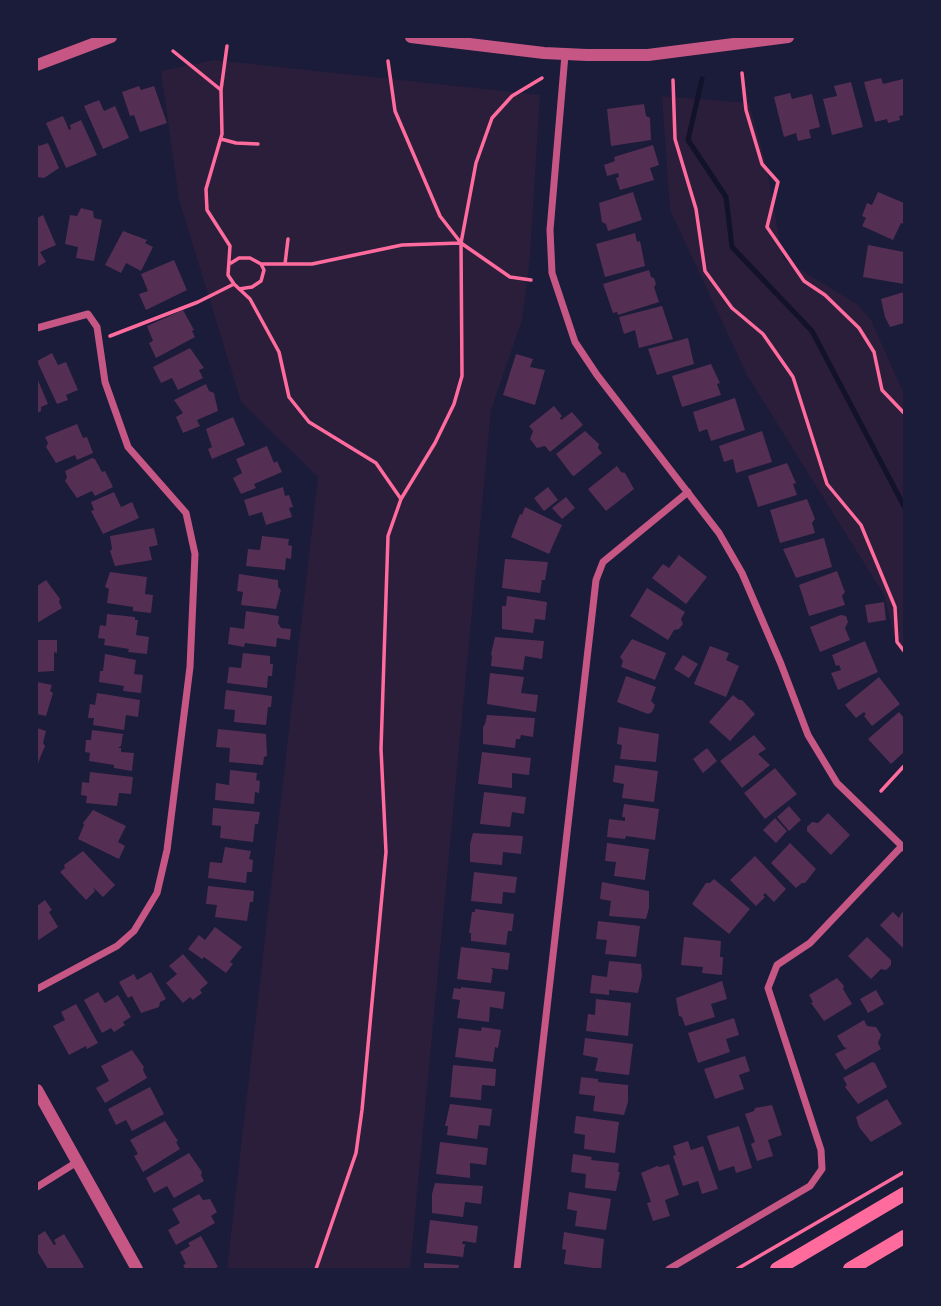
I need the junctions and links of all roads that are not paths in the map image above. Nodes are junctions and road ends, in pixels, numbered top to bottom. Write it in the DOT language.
graph roads {
  1 [pos="111,37"];
  2 [pos="411,37"];
  3 [pos="788,37"];
  4 [pos="565,55"];
  5 [pos="37,65"];
  6 [pos="37,328"];
  7 [pos="688,492"];
  8 [pos="903,847"];
  9 [pos="37,989"];
  10 [pos="37,1090"];
  11 [pos="77,1162"];
  12 [pos="37,1187"];
  13 [pos="904,1194"];
  14 [pos="904,1237"];
  15 [pos="136,1269"];
  16 [pos="517,1269"];
  17 [pos="669,1269"];
  18 [pos="777,1269"];
  19 [pos="850,1269"];
  1 -- 5 [label="street"];
  2 -- 4 [label="street"];
  3 -- 4 [label="street"];
  4 -- 7 [label="street"];
  6 -- 9 [label="street"];
  7 -- 8 [label="street"];
  7 -- 16 [label="street"];
  8 -- 17 [label="street"];
  10 -- 11 [label="street"];
  11 -- 12 [label="street"];
  11 -- 15 [label="street"];
  13 -- 18 [label="main road"];
  14 -- 19 [label="main road"];
}
